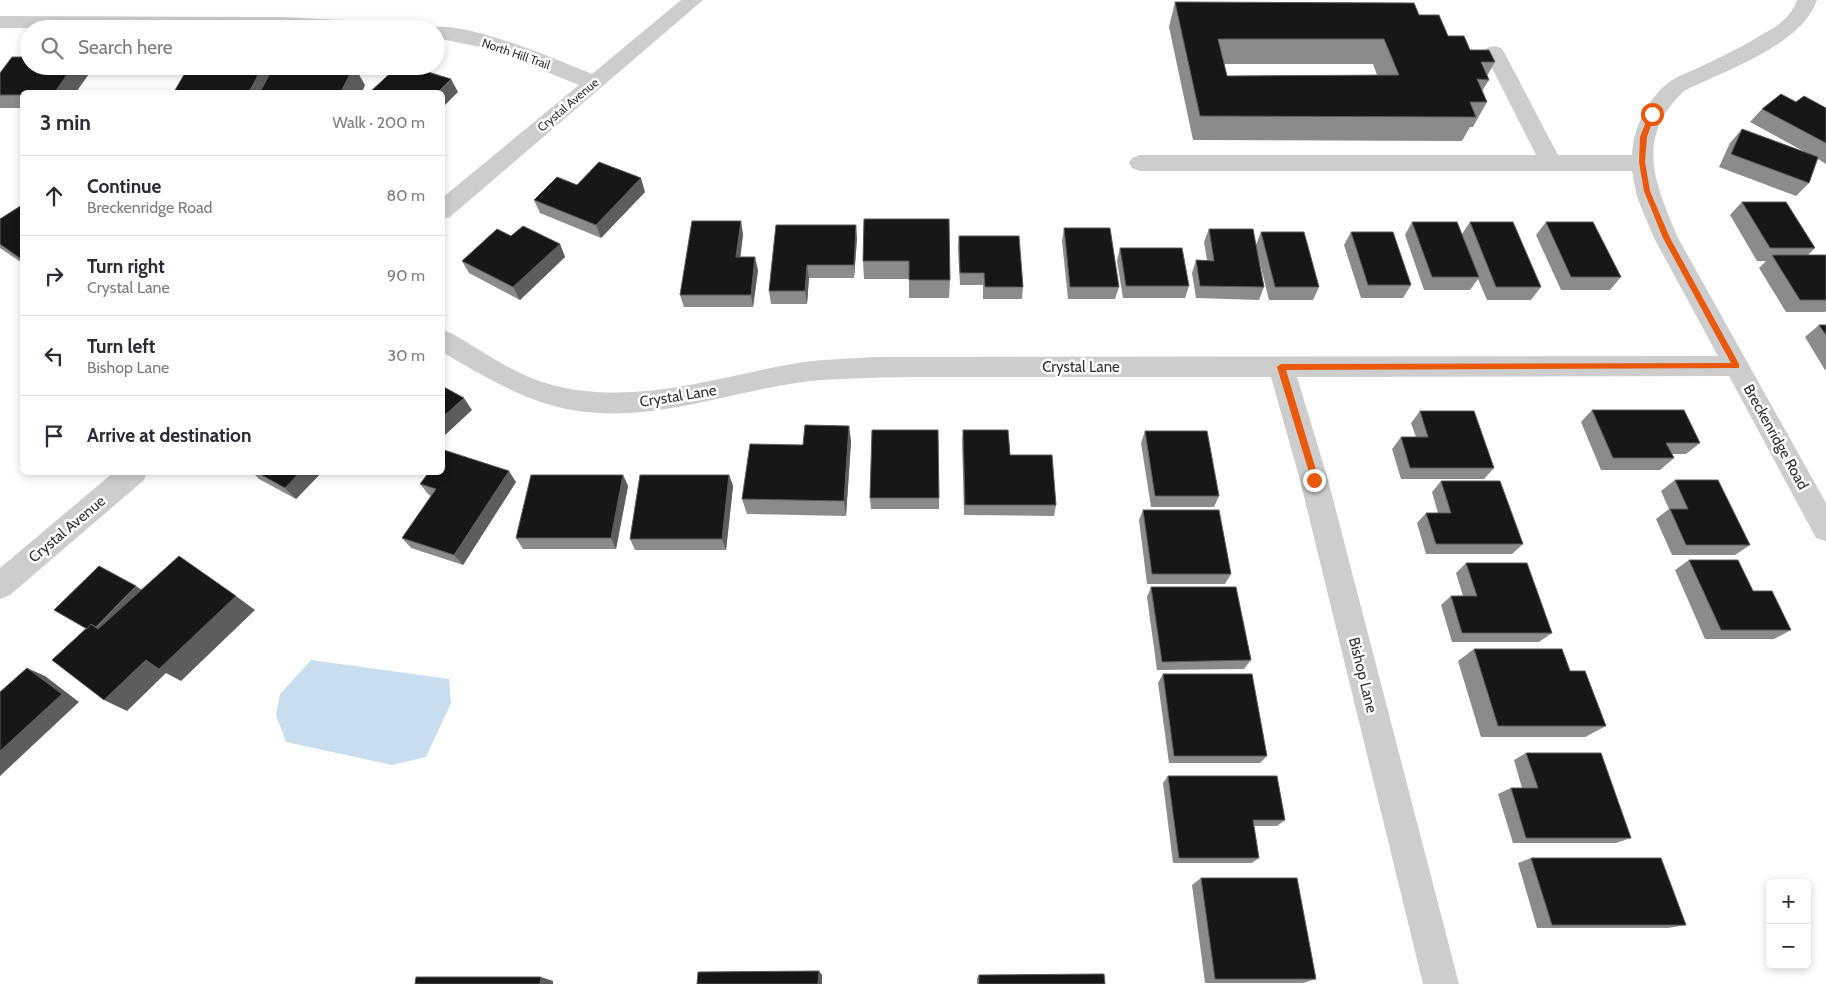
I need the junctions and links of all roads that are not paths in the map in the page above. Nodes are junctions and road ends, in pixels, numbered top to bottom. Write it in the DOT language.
graph roads {
  1 [pos="693,0"];
  2 [pos="1807,0"];
  3 [pos="0,22"];
  4 [pos="20,22"];
  5 [pos="445,34"];
  6 [pos="1494,52"];
  7 [pos="594,84"];
  8 [pos="1140,162"];
  9 [pos="1551,162"];
  10 [pos="1642,162"];
  11 [pos="445,208"];
  12 [pos="445,342"];
  13 [pos="1737,366"];
  14 [pos="1281,367"];
  15 [pos="130,475"];
  16 [pos="1826,529"];
  17 [pos="0,586"];
  18 [pos="1440,984"];
  1 -- 7 [label="street, Crystal Avenue"];
  2 -- 10 [label="street, Breckenridge Road"];
  3 -- 4 [label="street"];
  5 -- 7 [label="street, North Hill Trail"];
  6 -- 9 [label="street"];
  7 -- 11 [label="street, Crystal Avenue"];
  8 -- 9 [label="street"];
  9 -- 10 [label="street"];
  10 -- 13 [label="street, Breckenridge Road"];
  12 -- 14 [label="street, Crystal Lane"];
  13 -- 14 [label="street, Crystal Lane"];
  13 -- 16 [label="street, Breckenridge Road"];
  14 -- 18 [label="street, Bishop Lane"];
  15 -- 17 [label="street, Crystal Avenue"];
}
